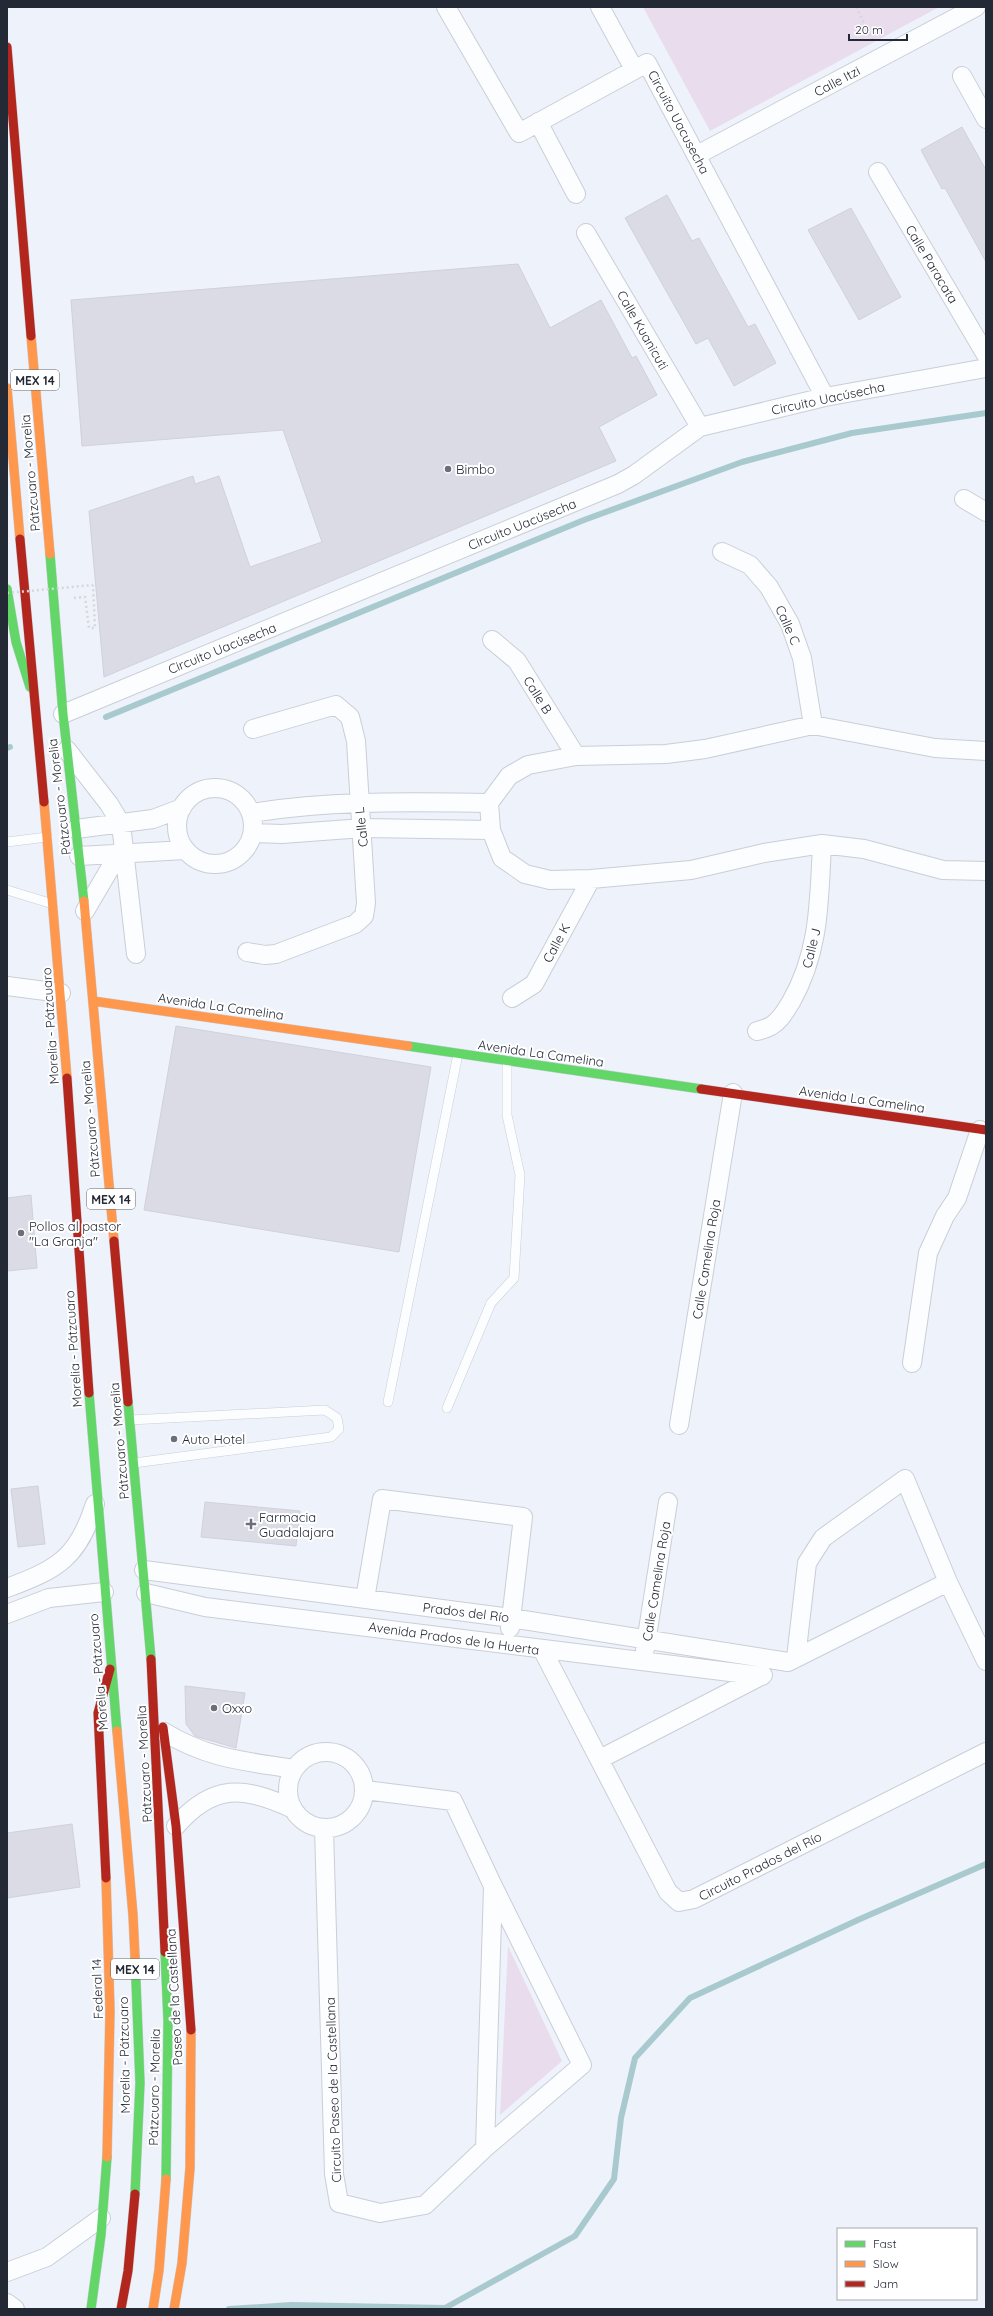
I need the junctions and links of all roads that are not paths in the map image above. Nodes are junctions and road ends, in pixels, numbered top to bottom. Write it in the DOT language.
graph roads {
  1 [pos="446,7"];
  2 [pos="600,7"];
  3 [pos="976,7"];
  4 [pos="7,47"];
  5 [pos="634,70"];
  6 [pos="962,76"];
  7 [pos="986,119"];
  8 [pos="538,122"];
  9 [pos="697,155"];
  10 [pos="878,172"];
  11 [pos="576,194"];
  12 [pos="586,233"];
  13 [pos="986,355"];
  14 [pos="986,368"];
  15 [pos="7,388"];
  16 [pos="825,397"];
  17 [pos="700,427"];
  18 [pos="964,499"];
  19 [pos="986,512"];
  20 [pos="722,552"];
  21 [pos="7,589"];
  22 [pos="492,640"];
  23 [pos="35,702"];
  24 [pos="63,714"];
  25 [pos="813,725"];
  26 [pos="253,729"];
  27 [pos="66,750"];
  28 [pos="986,751"];
  29 [pos="576,756"];
  30 [pos="359,802"];
  31 [pos="489,803"];
  32 [pos="182,808"];
  33 [pos="252,813"];
  34 [pos="121,824"];
  35 [pos="363,828"];
  36 [pos="76,829"];
  37 [pos="490,830"];
  38 [pos="253,833"];
  39 [pos="47,837"];
  40 [pos="7,842"];
  41 [pos="822,844"];
  42 [pos="185,850"];
  43 [pos="122,853"];
  44 [pos="79,856"];
  45 [pos="986,871"];
  46 [pos="591,879"];
  47 [pos="7,890"];
  48 [pos="53,904"];
  49 [pos="85,911"];
  50 [pos="247,952"];
  51 [pos="136,954"];
  52 [pos="7,986"];
  53 [pos="61,993"];
  54 [pos="512,998"];
  55 [pos="93,1001"];
  56 [pos="757,1032"];
  57 [pos="458,1054"];
  58 [pos="508,1061"];
  59 [pos="733,1093"];
  60 [pos="983,1130"];
  61 [pos="912,1363"];
  62 [pos="388,1402"];
  63 [pos="447,1408"];
  64 [pos="130,1420"];
  65 [pos="679,1425"];
  66 [pos="134,1463"];
  67 [pos="96,1501"];
  68 [pos="668,1502"];
  69 [pos="144,1570"];
  70 [pos="948,1582"];
  71 [pos="12,1586"];
  72 [pos="104,1592"];
  73 [pos="146,1593"];
  74 [pos="365,1600"];
  75 [pos="24,1607"];
  76 [pos="7,1614"];
  77 [pos="511,1618"];
  78 [pos="646,1638"];
  79 [pos="509,1643"];
  80 [pos="542,1649"];
  81 [pos="643,1660"];
  82 [pos="792,1660"];
  83 [pos="986,1661"];
  84 [pos="111,1668"];
  85 [pos="762,1676"];
  86 [pos="153,1685"];
  87 [pos="164,1732"];
  88 [pos="986,1752"];
  89 [pos="600,1759"];
  90 [pos="294,1769"];
  91 [pos="365,1790"];
  92 [pos="292,1809"];
  93 [pos="176,1826"];
  94 [pos="324,1829"];
  95 [pos="493,1886"];
  96 [pos="485,2148"];
  97 [pos="101,2218"];
  98 [pos="7,2272"];
  99 [pos="7,2304"];
  100 [pos="15,2309"];
  101 [pos="91,2309"];
  102 [pos="121,2309"];
  103 [pos="153,2309"];
  104 [pos="174,2309"];
  1 -- 8 [label="street, Circuito Uacusecha"];
  2 -- 5 [label="street"];
  3 -- 9 [label="street, Calle Itzi"];
  4 -- 24 [label="main road, Pátzcuaro - Morelia / MEX 14"];
  5 -- 8 [label="street, Circuito Uacusecha"];
  5 -- 9 [label="street, Circuito Uacusecha"];
  6 -- 7 [label="street"];
  8 -- 11 [label="street"];
  9 -- 16 [label="street, Circuito Uacusecha"];
  10 -- 13 [label="street, Calle Paracata"];
  12 -- 17 [label="street, Calle Kuanicuti"];
  14 -- 16 [label="street, Circuito Uacúsecha"];
  15 -- 23 [label="main road, Morelia - Pátzcuaro"];
  16 -- 17 [label="street, Circuito Uacúsecha"];
  17 -- 24 [label="street, Circuito Uacúsecha"];
  18 -- 19 [label="street"];
  20 -- 25 [label="street, Calle C"];
  21 -- 23 [label="main road"];
  22 -- 29 [label="street, Calle B"];
  23 -- 39 [label="main road, Morelia - Pátzcuaro / MEX 14"];
  24 -- 27 [label="main road, Pátzcuaro - Morelia / MEX 14"];
  25 -- 28 [label="street"];
  25 -- 29 [label="street"];
  26 -- 30 [label="street, Calle L"];
  27 -- 34 [label="street"];
  27 -- 36 [label="main road, Pátzcuaro - Morelia / MEX 14"];
  29 -- 31 [label="street"];
  30 -- 31 [label="street"];
  30 -- 33 [label="street"];
  30 -- 35 [label="street, Calle L"];
  31 -- 37 [label="street"];
  32 -- 33 [label="street"];
  32 -- 34 [label="street"];
  32 -- 42 [label="street"];
  33 -- 38 [label="street"];
  34 -- 36 [label="street"];
  34 -- 43 [label="street"];
  35 -- 37 [label="street"];
  35 -- 38 [label="street"];
  35 -- 50 [label="street, Calle L"];
  36 -- 44 [label="main road, Pátzcuaro - Morelia / MEX 14"];
  37 -- 46 [label="street"];
  38 -- 42 [label="street"];
  39 -- 40 [label="lane"];
  39 -- 48 [label="main road, Morelia - Pátzcuaro / MEX 14"];
  41 -- 45 [label="street"];
  41 -- 46 [label="street"];
  41 -- 56 [label="street, Calle J"];
  42 -- 43 [label="street"];
  43 -- 44 [label="street"];
  43 -- 49 [label="street"];
  43 -- 51 [label="street"];
  44 -- 49 [label="main road, Pátzcuaro - Morelia / MEX 14"];
  46 -- 54 [label="street, Calle K"];
  47 -- 48 [label="lane"];
  48 -- 53 [label="main road, Morelia - Pátzcuaro / MEX 14"];
  49 -- 55 [label="main road, Pátzcuaro - Morelia / MEX 14"];
  52 -- 53 [label="street"];
  53 -- 67 [label="main road, Morelia - Pátzcuaro / MEX 14"];
  55 -- 57 [label="main road, Avenida La Camelina"];
  55 -- 64 [label="main road, Pátzcuaro - Morelia / MEX 14"];
  57 -- 58 [label="main road, Avenida La Camelina"];
  57 -- 62 [label="lane"];
  58 -- 59 [label="main road, Avenida La Camelina"];
  58 -- 63 [label="lane"];
  59 -- 60 [label="main road, Avenida La Camelina"];
  59 -- 65 [label="street, Calle Camelina Roja"];
  60 -- 61 [label="street"];
  64 -- 66 [label="main road, Pátzcuaro - Morelia / MEX 14"];
  64 -- 66 [label="lane"];
  66 -- 69 [label="main road, Pátzcuaro - Morelia / MEX 14"];
  67 -- 71 [label="street"];
  67 -- 72 [label="main road, Morelia - Pátzcuaro / MEX 14"];
  68 -- 78 [label="street, Calle Camelina Roja"];
  69 -- 73 [label="main road, Pátzcuaro - Morelia / MEX 14"];
  69 -- 74 [label="street, Prados del Río"];
  70 -- 82 [label="street"];
  70 -- 82 [label="street"];
  70 -- 83 [label="street"];
  71 -- 75 [label="street"];
  72 -- 75 [label="street"];
  72 -- 84 [label="main road, Morelia - Pátzcuaro / MEX 14"];
  73 -- 79 [label="street, Avenida Prados de la Huerta"];
  73 -- 86 [label="main road, Pátzcuaro - Morelia / MEX 14"];
  74 -- 77 [label="street, Prados del Río"];
  74 -- 77 [label="street"];
  75 -- 76 [label="street"];
  77 -- 78 [label="street, Prados del Río"];
  77 -- 79 [label="street"];
  78 -- 81 [label="street, Calle Camelina Roja"];
  78 -- 82 [label="street, Prados del Río"];
  79 -- 80 [label="street, Avenida Prados de la Huerta"];
  80 -- 81 [label="street, Avenida Prados de la Huerta"];
  80 -- 89 [label="street, Circuito Prados del Río"];
  81 -- 85 [label="street, Avenida Prados de la Huerta"];
  82 -- 85 [label="street"];
  84 -- 97 [label="main road, Federal 14"];
  84 -- 102 [label="main road, Morelia - Pátzcuaro / MEX 14"];
  85 -- 89 [label="street"];
  86 -- 87 [label="main road, Paseo de la Castellana"];
  86 -- 103 [label="main road, Pátzcuaro - Morelia / MEX 14"];
  87 -- 90 [label="street"];
  87 -- 93 [label="main road, Paseo de la Castellana"];
  88 -- 89 [label="street, Circuito Prados del Río"];
  90 -- 91 [label="street"];
  90 -- 92 [label="street"];
  91 -- 94 [label="street"];
  91 -- 95 [label="street, Circuito Paseo de la Castellana"];
  92 -- 93 [label="street"];
  92 -- 94 [label="street"];
  93 -- 104 [label="main road, Paseo de la Castellana"];
  94 -- 96 [label="street, Circuito Paseo de la Castellana"];
  95 -- 96 [label="street, Circuito Paseo de la Castellana"];
  95 -- 96 [label="street, Circuito Paseo de la Castellana"];
  97 -- 98 [label="street"];
  97 -- 101 [label="main road, Federal 14"];
  99 -- 100 [label="street"];
}
